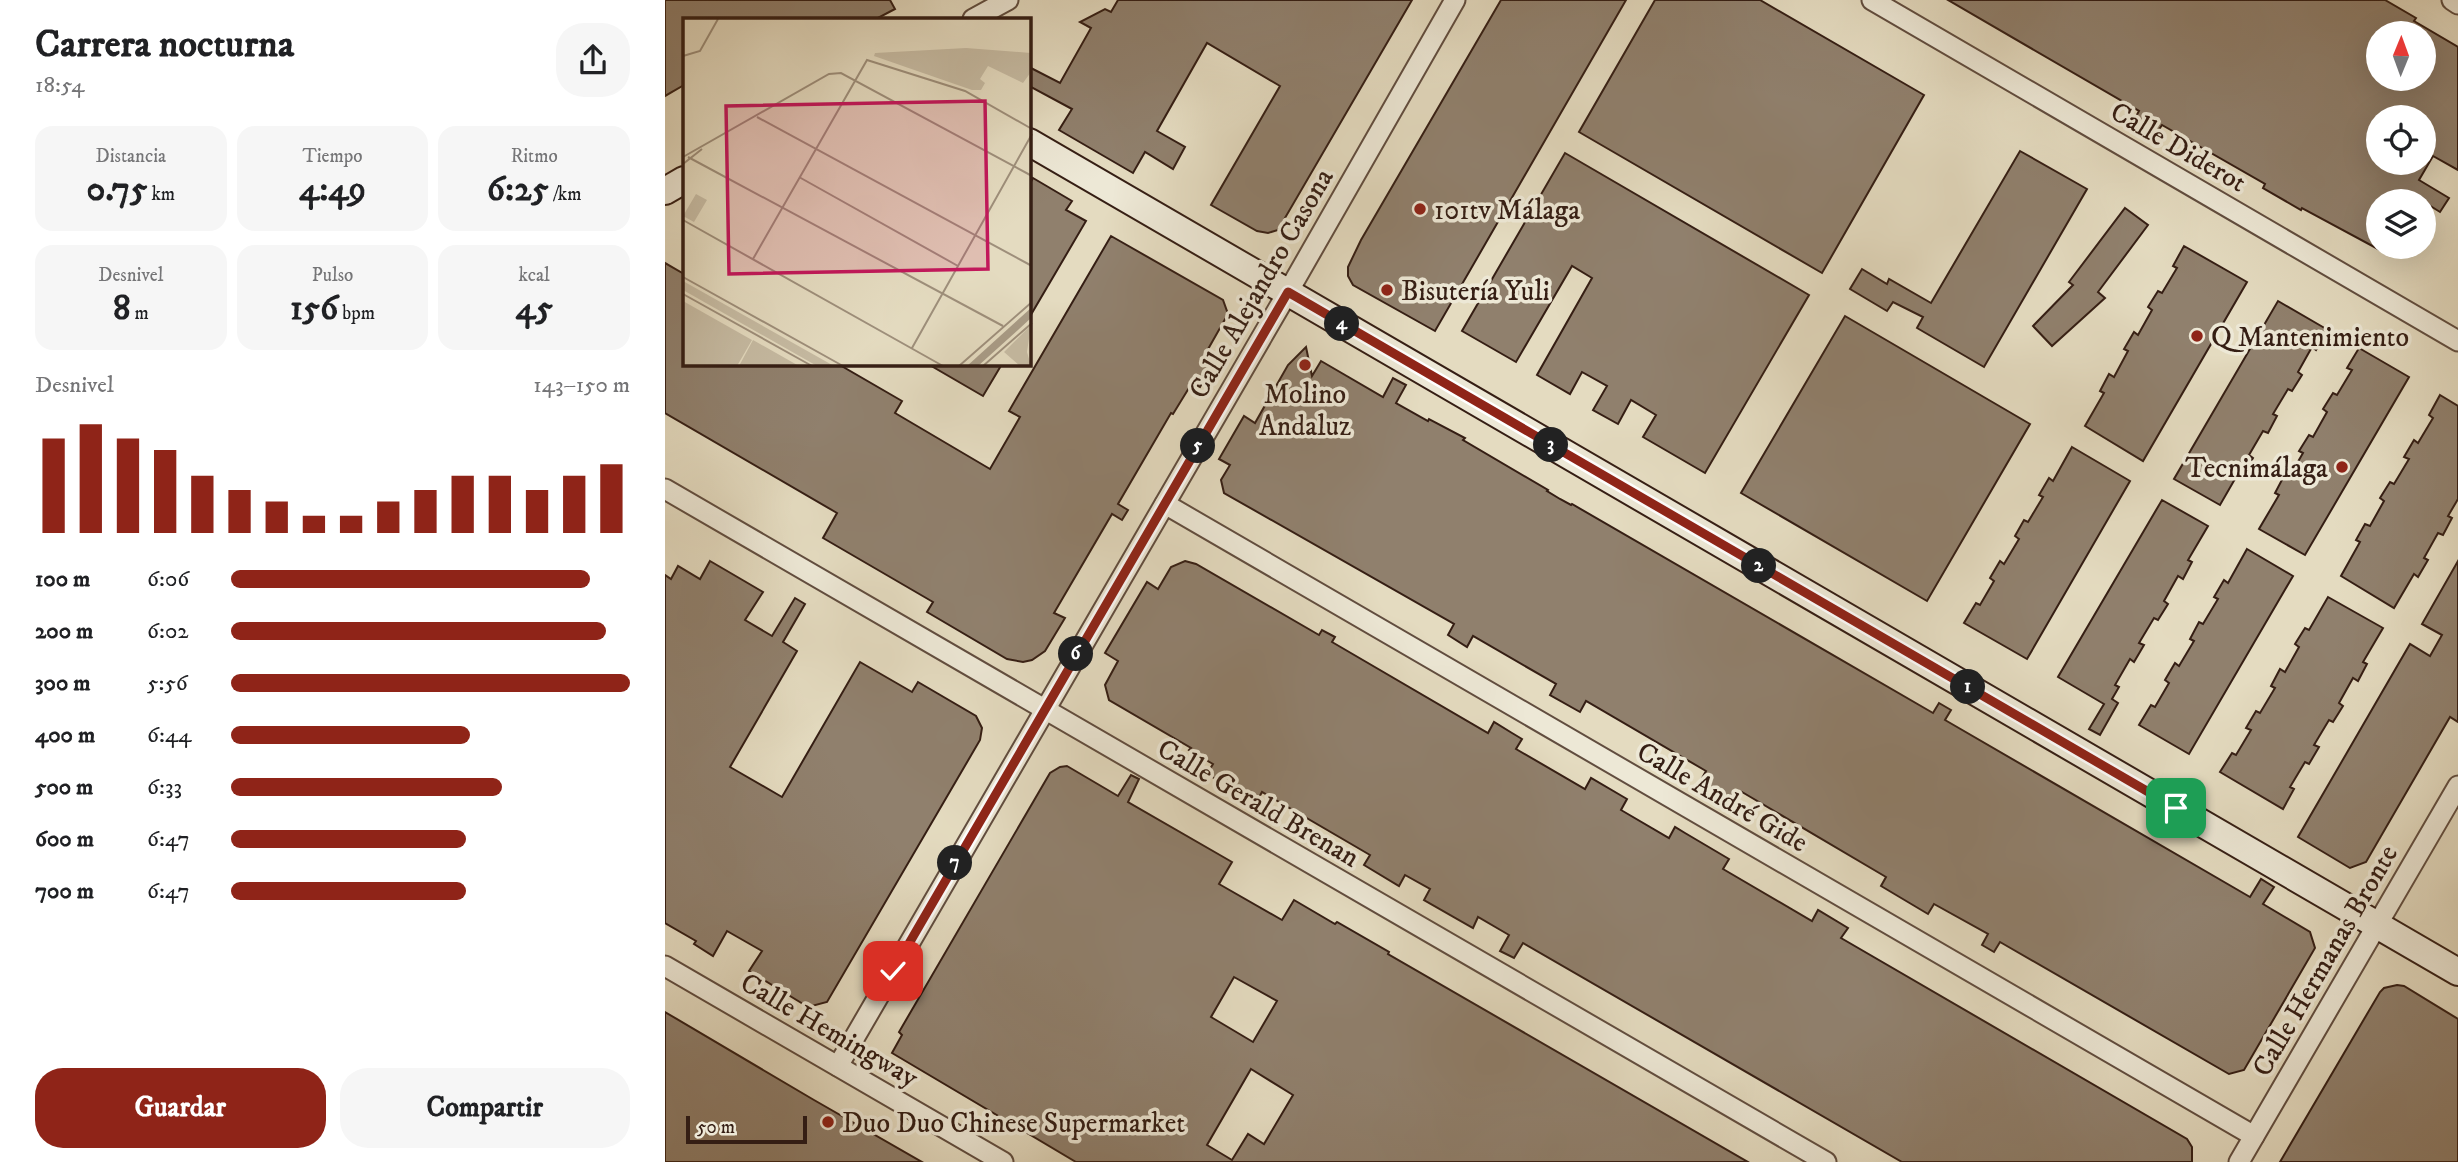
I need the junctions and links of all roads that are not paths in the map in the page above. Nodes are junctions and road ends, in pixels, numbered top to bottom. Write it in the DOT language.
graph roads {
  1 [pos="1009,0"];
  2 [pos="1455,0"];
  3 [pos="1872,0"];
  4 [pos="2452,0"];
  5 [pos="2458,4"];
  6 [pos="978,17"];
  7 [pos="1031,143"];
  8 [pos="683,181"];
  9 [pos="665,191"];
  10 [pos="1288,292"];
  11 [pos="2458,341"];
  12 [pos="665,489"];
  13 [pos="1165,504"];
  14 [pos="1043,710"];
  15 [pos="2458,786"];
  16 [pos="2377,925"];
  17 [pos="665,966"];
  18 [pos="2458,972"];
  19 [pos="838,1066"];
  20 [pos="2254,1136"];
  21 [pos="1003,1162"];
  22 [pos="1826,1162"];
  23 [pos="2239,1162"];
  1 -- 6 [label="street"];
  2 -- 10 [label="street, Calle Alejandro Casona"];
  3 -- 11 [label="street, Calle Diderot"];
  4 -- 5 [label="street"];
  7 -- 10 [label="street"];
  8 -- 9 [label="street"];
  10 -- 13 [label="street, Calle Alejandro Casona"];
  10 -- 16 [label="street"];
  12 -- 14 [label="street, Calle Gerald Brenan"];
  13 -- 14 [label="street, Calle Alejandro Casona"];
  13 -- 20 [label="street, Calle André Gide"];
  14 -- 19 [label="street, Calle Alejandro Casona"];
  14 -- 22 [label="street, Calle Gerald Brenan"];
  15 -- 16 [label="street, Calle Hermanas Bronte"];
  16 -- 18 [label="street"];
  16 -- 20 [label="street, Calle Hermanas Bronte"];
  17 -- 19 [label="street, Calle Hemingway"];
  19 -- 21 [label="street, Calle Hemingway"];
  20 -- 23 [label="street, Calle Hermanas Bronte"];
}
